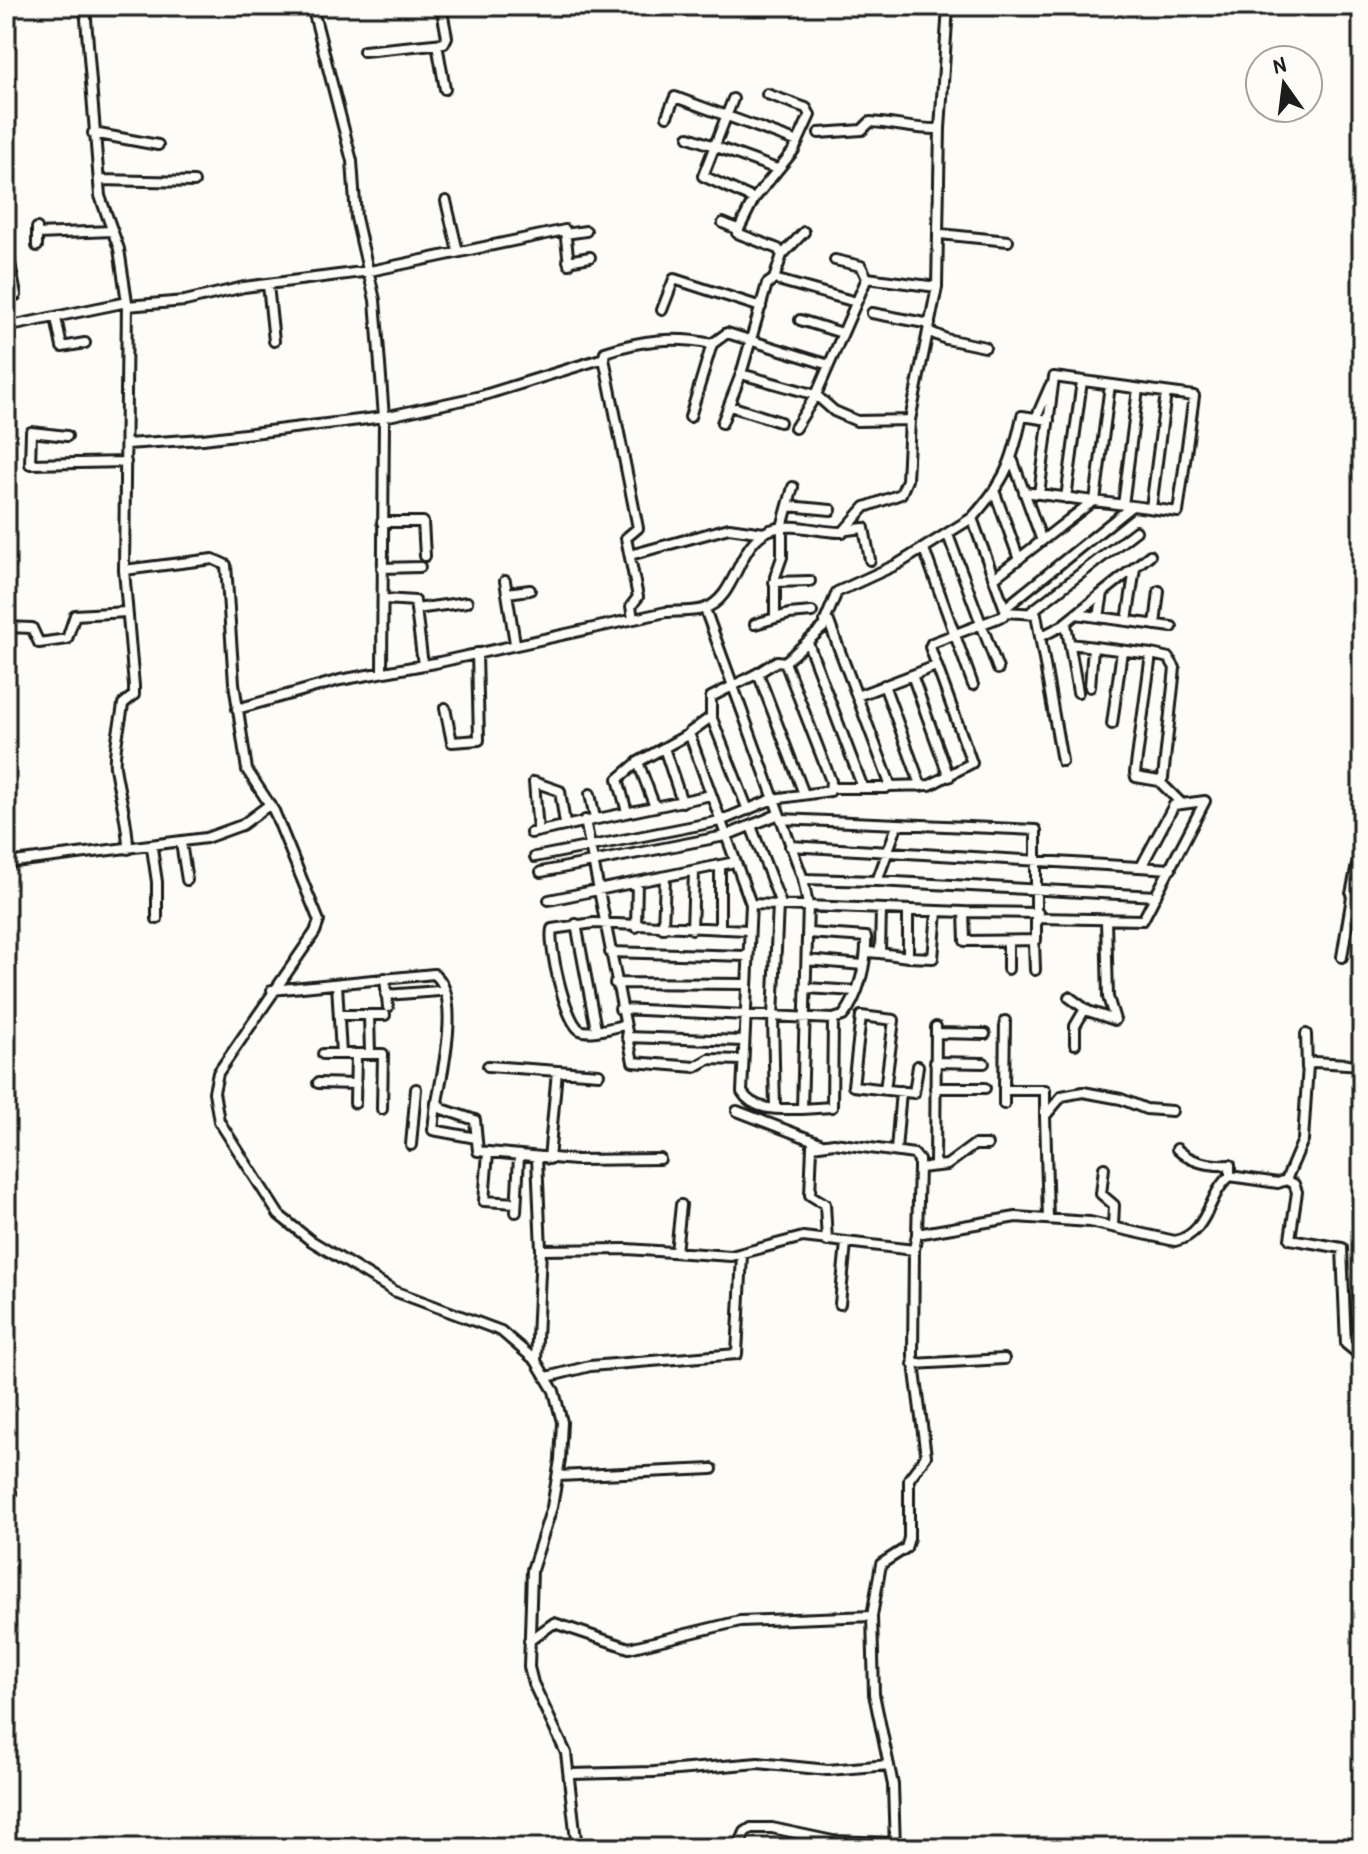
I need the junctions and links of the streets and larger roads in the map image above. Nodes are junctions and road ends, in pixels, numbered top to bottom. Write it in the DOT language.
graph roads {
  1 [pos="85,6"];
  2 [pos="312,6"];
  3 [pos="441,6"];
  4 [pos="948,6"];
  5 [pos="437,44"];
  6 [pos="364,51"];
  7 [pos="445,89"];
  8 [pos="767,94"];
  9 [pos="733,99"];
  10 [pos="727,115"];
  11 [pos="667,116"];
  12 [pos="940,129"];
  13 [pos="93,133"];
  14 [pos="819,133"];
  15 [pos="689,137"];
  16 [pos="798,142"];
  17 [pos="158,145"];
  18 [pos="715,148"];
  19 [pos="777,169"];
  20 [pos="99,180"];
  21 [pos="194,182"];
  22 [pos="754,199"];
  23 [pos="446,201"];
  24 [pos="723,223"];
  25 [pos="737,229"];
  26 [pos="112,231"];
  27 [pos="586,231"];
  28 [pos="804,232"];
  29 [pos="565,234"];
  30 [pos="940,234"];
  31 [pos="1008,241"];
  32 [pos="6,242"];
  33 [pos="37,246"];
  34 [pos="458,252"];
  35 [pos="782,255"];
  36 [pos="590,257"];
  37 [pos="835,260"];
  38 [pos="370,271"];
  39 [pos="867,278"];
  40 [pos="774,279"];
  41 [pos="268,285"];
  42 [pos="937,287"];
  43 [pos="6,298"];
  44 [pos="856,302"];
  45 [pos="127,304"];
  46 [pos="761,307"];
  47 [pos="662,310"];
  48 [pos="872,313"];
  49 [pos="56,318"];
  50 [pos="800,320"];
  51 [pos="6,327"];
  52 [pos="929,327"];
  53 [pos="842,333"];
  54 [pos="750,340"];
  55 [pos="274,341"];
  56 [pos="85,343"];
  57 [pos="712,344"];
  58 [pos="985,347"];
  59 [pos="604,358"];
  60 [pos="829,365"];
  61 [pos="741,374"];
  62 [pos="1054,377"];
  63 [pos="1082,381"];
  64 [pos="1110,385"];
  65 [pos="1138,389"];
  66 [pos="1166,393"];
  67 [pos="816,395"];
  68 [pos="730,406"];
  69 [pos="384,417"];
  70 [pos="690,417"];
  71 [pos="1036,418"];
  72 [pos="910,420"];
  73 [pos="1049,420"];
  74 [pos="780,422"];
  75 [pos="722,423"];
  76 [pos="795,428"];
  77 [pos="67,436"];
  78 [pos="126,444"];
  79 [pos="1013,461"];
  80 [pos="126,462"];
  81 [pos="793,487"];
  82 [pos="1024,492"];
  83 [pos="995,493"];
  84 [pos="1039,494"];
  85 [pos="1066,498"];
  86 [pos="1094,501"];
  87 [pos="1128,505"];
  88 [pos="788,506"];
  89 [pos="1151,508"];
  90 [pos="831,510"];
  91 [pos="972,518"];
  92 [pos="382,522"];
  93 [pos="782,527"];
  94 [pos="847,530"];
  95 [pos="1136,531"];
  96 [pos="764,533"];
  97 [pos="948,535"];
  98 [pos="1042,541"];
  99 [pos="924,549"];
  100 [pos="630,555"];
  101 [pos="1150,555"];
  102 [pos="425,556"];
  103 [pos="1019,559"];
  104 [pos="870,560"];
  105 [pos="420,567"];
  106 [pos="382,568"];
  107 [pos="1135,568"];
  108 [pos="124,570"];
  109 [pos="994,578"];
  110 [pos="505,581"];
  111 [pos="810,581"];
  112 [pos="774,582"];
  113 [pos="530,590"];
  114 [pos="1159,591"];
  115 [pos="507,593"];
  116 [pos="1103,593"];
  117 [pos="385,599"];
  118 [pos="467,602"];
  119 [pos="416,609"];
  120 [pos="705,609"];
  121 [pos="1008,610"];
  122 [pos="1028,611"];
  123 [pos="127,612"];
  124 [pos="812,612"];
  125 [pos="1076,614"];
  126 [pos="1099,617"];
  127 [pos="775,618"];
  128 [pos="633,619"];
  129 [pos="825,621"];
  130 [pos="1127,621"];
  131 [pos="1065,623"];
  132 [pos="755,624"];
  133 [pos="982,624"];
  134 [pos="1155,625"];
  135 [pos="6,627"];
  136 [pos="1172,627"];
  137 [pos="955,634"];
  138 [pos="1040,637"];
  139 [pos="515,643"];
  140 [pos="808,643"];
  141 [pos="1070,644"];
  142 [pos="1093,647"];
  143 [pos="1122,651"];
  144 [pos="477,653"];
  145 [pos="1151,654"];
  146 [pos="785,662"];
  147 [pos="423,665"];
  148 [pos="936,666"];
  149 [pos="998,669"];
  150 [pos="382,671"];
  151 [pos="758,673"];
  152 [pos="912,675"];
  153 [pos="884,685"];
  154 [pos="973,685"];
  155 [pos="731,687"];
  156 [pos="1090,687"];
  157 [pos="1078,692"];
  158 [pos="857,696"];
  159 [pos="445,708"];
  160 [pos="237,709"];
  161 [pos="711,716"];
  162 [pos="1112,724"];
  163 [pos="689,734"];
  164 [pos="664,748"];
  165 [pos="1062,761"];
  166 [pos="638,762"];
  167 [pos="949,777"];
  168 [pos="1159,781"];
  169 [pos="889,786"];
  170 [pos="921,786"];
  171 [pos="832,788"];
  172 [pos="863,788"];
  173 [pos="590,794"];
  174 [pos="804,794"];
  175 [pos="711,795"];
  176 [pos="773,800"];
  177 [pos="682,802"];
  178 [pos="1180,802"];
  179 [pos="269,805"];
  180 [pos="655,807"];
  181 [pos="748,810"];
  182 [pos="627,812"];
  183 [pos="779,815"];
  184 [pos="595,818"];
  185 [pos="585,820"];
  186 [pos="720,822"];
  187 [pos="565,824"];
  188 [pos="751,826"];
  189 [pos="897,826"];
  190 [pos="725,835"];
  191 [pos="181,843"];
  192 [pos="790,846"];
  193 [pos="152,848"];
  194 [pos="128,849"];
  195 [pos="590,849"];
  196 [pos="890,853"];
  197 [pos="535,857"];
  198 [pos="1037,860"];
  199 [pos="735,862"];
  200 [pos="6,863"];
  201 [pos="593,863"];
  202 [pos="1362,864"];
  203 [pos="720,866"];
  204 [pos="1141,867"];
  205 [pos="1171,869"];
  206 [pos="541,872"];
  207 [pos="694,873"];
  208 [pos="665,878"];
  209 [pos="803,879"];
  210 [pos="187,880"];
  211 [pos="877,881"];
  212 [pos="637,883"];
  213 [pos="1037,888"];
  214 [pos="598,891"];
  215 [pos="1156,896"];
  216 [pos="1352,897"];
  217 [pos="1362,899"];
  218 [pos="549,900"];
  219 [pos="751,904"];
  220 [pos="780,904"];
  221 [pos="808,905"];
  222 [pos="881,909"];
  223 [pos="908,910"];
  224 [pos="937,912"];
  225 [pos="964,912"];
  226 [pos="1038,916"];
  227 [pos="157,919"];
  228 [pos="1106,920"];
  229 [pos="576,924"];
  230 [pos="604,924"];
  231 [pos="636,927"];
  232 [pos="663,928"];
  233 [pos="692,929"];
  234 [pos="720,929"];
  235 [pos="748,930"];
  236 [pos="808,933"];
  237 [pos="1034,942"];
  238 [pos="1008,943"];
  239 [pos="610,952"];
  240 [pos="867,952"];
  241 [pos="880,953"];
  242 [pos="746,956"];
  243 [pos="908,957"];
  244 [pos="1342,957"];
  245 [pos="807,960"];
  246 [pos="863,965"];
  247 [pos="1008,969"];
  248 [pos="1035,970"];
  249 [pos="385,978"];
  250 [pos="615,983"];
  251 [pos="337,984"];
  252 [pos="745,984"];
  253 [pos="806,988"];
  254 [pos="272,990"];
  255 [pos="439,991"];
  256 [pos="856,991"];
  257 [pos="386,995"];
  258 [pos="1069,997"];
  259 [pos="620,1009"];
  260 [pos="1085,1009"];
  261 [pos="744,1013"];
  262 [pos="341,1015"];
  263 [pos="369,1015"];
  264 [pos="773,1017"];
  265 [pos="803,1017"];
  266 [pos="833,1019"];
  267 [pos="1005,1021"];
  268 [pos="624,1025"];
  269 [pos="596,1029"];
  270 [pos="985,1034"];
  271 [pos="1306,1034"];
  272 [pos="627,1037"];
  273 [pos="743,1041"];
  274 [pos="1075,1044"];
  275 [pos="323,1054"];
  276 [pos="341,1054"];
  277 [pos="356,1054"];
  278 [pos="370,1054"];
  279 [pos="742,1060"];
  280 [pos="935,1062"];
  281 [pos="984,1063"];
  282 [pos="1362,1065"];
  283 [pos="488,1066"];
  284 [pos="918,1066"];
  285 [pos="1307,1068"];
  286 [pos="557,1071"];
  287 [pos="599,1074"];
  288 [pos="318,1083"];
  289 [pos="356,1084"];
  290 [pos="935,1088"];
  291 [pos="985,1088"];
  292 [pos="416,1089"];
  293 [pos="885,1090"];
  294 [pos="1004,1090"];
  295 [pos="901,1091"];
  296 [pos="437,1102"];
  297 [pos="355,1103"];
  298 [pos="1004,1104"];
  299 [pos="775,1108"];
  300 [pos="382,1109"];
  301 [pos="802,1109"];
  302 [pos="737,1111"];
  303 [pos="1172,1111"];
  304 [pos="1045,1116"];
  305 [pos="412,1125"];
  306 [pos="433,1130"];
  307 [pos="476,1138"];
  308 [pos="821,1143"];
  309 [pos="411,1145"];
  310 [pos="987,1145"];
  311 [pos="1177,1149"];
  312 [pos="896,1150"];
  313 [pos="488,1153"];
  314 [pos="519,1156"];
  315 [pos="537,1158"];
  316 [pos="549,1159"];
  317 [pos="660,1159"];
  318 [pos="935,1166"];
  319 [pos="919,1168"];
  320 [pos="1104,1168"];
  321 [pos="1230,1176"];
  322 [pos="1286,1180"];
  323 [pos="681,1205"];
  324 [pos="1048,1218"];
  325 [pos="1113,1226"];
  326 [pos="917,1234"];
  327 [pos="827,1241"];
  328 [pos="846,1243"];
  329 [pos="541,1250"];
  330 [pos="914,1250"];
  331 [pos="676,1252"];
  332 [pos="742,1255"];
  333 [pos="840,1304"];
  334 [pos="1362,1357"];
  335 [pos="1004,1359"];
  336 [pos="536,1361"];
  337 [pos="913,1364"];
  338 [pos="547,1377"];
  339 [pos="712,1469"];
  340 [pos="558,1476"];
  341 [pos="872,1616"];
  342 [pos="529,1641"];
  343 [pos="889,1765"];
  344 [pos="571,1774"];
  345 [pos="895,1846"];
  346 [pos="577,1848"];
  347 [pos="738,1848"];
  1 -- 13 [label="street"];
  2 -- 38 [label="street"];
  3 -- 5 [label="street"];
  4 -- 12 [label="street"];
  5 -- 6 [label="street"];
  5 -- 7 [label="street"];
  8 -- 16 [label="street"];
  9 -- 10 [label="street"];
  10 -- 11 [label="street"];
  10 -- 16 [label="street"];
  10 -- 18 [label="street"];
  12 -- 14 [label="street"];
  12 -- 30 [label="street"];
  13 -- 17 [label="street"];
  13 -- 20 [label="street"];
  15 -- 18 [label="street"];
  16 -- 19 [label="street"];
  18 -- 19 [label="street"];
  18 -- 22 [label="street"];
  19 -- 22 [label="street"];
  20 -- 21 [label="street"];
  20 -- 26 [label="street"];
  22 -- 25 [label="street"];
  23 -- 34 [label="street"];
  24 -- 25 [label="street"];
  25 -- 35 [label="street"];
  26 -- 33 [label="street"];
  26 -- 45 [label="street"];
  27 -- 29 [label="street"];
  28 -- 35 [label="street"];
  29 -- 34 [label="street"];
  29 -- 36 [label="street"];
  30 -- 31 [label="street"];
  30 -- 42 [label="street"];
  32 -- 43 [label="street"];
  34 -- 38 [label="street"];
  35 -- 40 [label="street"];
  37 -- 39 [label="street"];
  38 -- 41 [label="street"];
  38 -- 69 [label="street"];
  39 -- 42 [label="street"];
  39 -- 44 [label="street"];
  40 -- 44 [label="street"];
  40 -- 46 [label="street"];
  41 -- 45 [label="street"];
  41 -- 55 [label="street"];
  42 -- 52 [label="street"];
  44 -- 53 [label="street"];
  45 -- 49 [label="street"];
  45 -- 78 [label="street"];
  46 -- 47 [label="street"];
  46 -- 54 [label="street"];
  48 -- 52 [label="street"];
  49 -- 51 [label="street"];
  49 -- 56 [label="street"];
  50 -- 53 [label="street"];
  52 -- 58 [label="street"];
  52 -- 72 [label="street"];
  53 -- 60 [label="street"];
  54 -- 57 [label="street"];
  54 -- 60 [label="street"];
  54 -- 61 [label="street"];
  57 -- 59 [label="street"];
  57 -- 70 [label="street"];
  59 -- 69 [label="street"];
  59 -- 100 [label="street"];
  60 -- 67 [label="street"];
  61 -- 67 [label="street"];
  61 -- 68 [label="street"];
  62 -- 63 [label="street"];
  62 -- 71 [label="street"];
  62 -- 73 [label="street"];
  63 -- 64 [label="street"];
  63 -- 85 [label="street"];
  64 -- 65 [label="street"];
  64 -- 86 [label="street"];
  65 -- 66 [label="street"];
  65 -- 87 [label="street"];
  66 -- 89 [label="street"];
  66 -- 89 [label="street"];
  67 -- 72 [label="street"];
  67 -- 76 [label="street"];
  68 -- 74 [label="street"];
  68 -- 75 [label="street"];
  69 -- 78 [label="street"];
  69 -- 92 [label="street"];
  71 -- 73 [label="street"];
  71 -- 79 [label="street"];
  72 -- 94 [label="street"];
  73 -- 84 [label="street"];
  77 -- 80 [label="street"];
  78 -- 80 [label="street"];
  79 -- 82 [label="street"];
  79 -- 83 [label="street"];
  80 -- 108 [label="street"];
  81 -- 88 [label="street"];
  82 -- 84 [label="street"];
  82 -- 98 [label="street"];
  83 -- 91 [label="street"];
  83 -- 103 [label="street"];
  84 -- 85 [label="street"];
  85 -- 86 [label="street"];
  86 -- 87 [label="street"];
  86 -- 98 [label="street"];
  87 -- 89 [label="street"];
  87 -- 121 [label="street"];
  88 -- 90 [label="street"];
  88 -- 93 [label="street"];
  91 -- 97 [label="street"];
  91 -- 109 [label="street"];
  92 -- 102 [label="street"];
  92 -- 106 [label="street"];
  93 -- 94 [label="street"];
  93 -- 96 [label="street"];
  93 -- 112 [label="street"];
  94 -- 104 [label="street"];
  95 -- 122 [label="street"];
  96 -- 100 [label="street"];
  96 -- 120 [label="street"];
  97 -- 99 [label="street"];
  97 -- 133 [label="street"];
  98 -- 103 [label="street"];
  99 -- 129 [label="street"];
  99 -- 137 [label="street"];
  100 -- 128 [label="street"];
  101 -- 107 [label="street"];
  103 -- 109 [label="street"];
  105 -- 106 [label="street"];
  106 -- 150 [label="street"];
  107 -- 116 [label="street"];
  107 -- 130 [label="street"];
  108 -- 123 [label="street"];
  108 -- 160 [label="street"];
  109 -- 121 [label="street"];
  110 -- 115 [label="street"];
  111 -- 112 [label="street"];
  112 -- 127 [label="street"];
  113 -- 115 [label="street"];
  114 -- 134 [label="street"];
  115 -- 139 [label="street"];
  116 -- 125 [label="street"];
  116 -- 126 [label="street"];
  117 -- 119 [label="street"];
  118 -- 119 [label="street"];
  119 -- 147 [label="street"];
  120 -- 128 [label="street"];
  120 -- 155 [label="street"];
  121 -- 122 [label="street"];
  121 -- 133 [label="street"];
  122 -- 138 [label="street"];
  123 -- 135 [label="street"];
  123 -- 194 [label="street"];
  124 -- 127 [label="street"];
  125 -- 126 [label="street"];
  125 -- 131 [label="street"];
  126 -- 130 [label="street"];
  127 -- 132 [label="street"];
  128 -- 139 [label="street"];
  129 -- 140 [label="street"];
  129 -- 158 [label="street"];
  130 -- 134 [label="street"];
  131 -- 138 [label="street"];
  131 -- 141 [label="street"];
  133 -- 137 [label="street"];
  133 -- 149 [label="street"];
  134 -- 136 [label="street"];
  137 -- 148 [label="street"];
  137 -- 154 [label="street"];
  138 -- 165 [label="street"];
  139 -- 144 [label="street"];
  140 -- 146 [label="street"];
  140 -- 172 [label="street"];
  141 -- 142 [label="street"];
  141 -- 157 [label="street"];
  142 -- 143 [label="street"];
  142 -- 156 [label="street"];
  143 -- 145 [label="street"];
  143 -- 162 [label="street"];
  144 -- 147 [label="street"];
  144 -- 159 [label="street"];
  145 -- 168 [label="street"];
  145 -- 168 [label="street"];
  146 -- 151 [label="street"];
  146 -- 171 [label="street"];
  147 -- 150 [label="street"];
  148 -- 152 [label="street"];
  148 -- 167 [label="street"];
  150 -- 160 [label="street"];
  151 -- 155 [label="street"];
  151 -- 174 [label="street"];
  152 -- 153 [label="street"];
  152 -- 167 [label="street"];
  153 -- 158 [label="street"];
  153 -- 170 [label="street"];
  155 -- 161 [label="street"];
  155 -- 176 [label="street"];
  158 -- 169 [label="street"];
  160 -- 179 [label="street"];
  161 -- 163 [label="street"];
  161 -- 181 [label="street"];
  163 -- 164 [label="street"];
  163 -- 175 [label="street"];
  164 -- 166 [label="street"];
  164 -- 177 [label="street"];
  166 -- 180 [label="street"];
  166 -- 182 [label="street"];
  167 -- 170 [label="street"];
  168 -- 178 [label="street"];
  169 -- 170 [label="street"];
  169 -- 172 [label="street"];
  171 -- 172 [label="street"];
  171 -- 174 [label="street"];
  173 -- 184 [label="street"];
  174 -- 176 [label="street"];
  175 -- 177 [label="street"];
  175 -- 186 [label="street"];
  176 -- 181 [label="street"];
  176 -- 183 [label="street"];
  177 -- 180 [label="street"];
  178 -- 204 [label="street"];
  178 -- 205 [label="street"];
  179 -- 191 [label="street"];
  179 -- 254 [label="street"];
  180 -- 182 [label="street"];
  181 -- 186 [label="street"];
  182 -- 184 [label="street"];
  183 -- 188 [label="street"];
  183 -- 189 [label="street"];
  183 -- 192 [label="street"];
  184 -- 185 [label="street"];
  185 -- 187 [label="street"];
  185 -- 195 [label="street"];
  186 -- 190 [label="street"];
  186 -- 195 [label="street"];
  187 -- 187 [label="street"];
  188 -- 190 [label="street"];
  188 -- 220 [label="street"];
  189 -- 196 [label="street"];
  189 -- 198 [label="street"];
  190 -- 199 [label="street"];
  190 -- 201 [label="street"];
  191 -- 193 [label="street"];
  191 -- 210 [label="street"];
  192 -- 196 [label="street"];
  192 -- 209 [label="street"];
  193 -- 194 [label="street"];
  193 -- 227 [label="street"];
  194 -- 200 [label="street"];
  195 -- 197 [label="street"];
  195 -- 201 [label="street"];
  196 -- 198 [label="street"];
  196 -- 211 [label="street"];
  198 -- 204 [label="street"];
  198 -- 213 [label="street"];
  199 -- 203 [label="street"];
  199 -- 219 [label="street"];
  201 -- 206 [label="street"];
  201 -- 214 [label="street"];
  202 -- 216 [label="street"];
  203 -- 207 [label="street"];
  203 -- 234 [label="street"];
  204 -- 205 [label="street"];
  205 -- 215 [label="street"];
  207 -- 208 [label="street"];
  207 -- 233 [label="street"];
  208 -- 212 [label="street"];
  208 -- 232 [label="street"];
  209 -- 211 [label="street"];
  209 -- 221 [label="street"];
  211 -- 213 [label="street"];
  212 -- 214 [label="street"];
  212 -- 231 [label="street"];
  213 -- 215 [label="street"];
  213 -- 226 [label="street"];
  214 -- 218 [label="street"];
  214 -- 230 [label="street"];
  215 -- 228 [label="street"];
  216 -- 217 [label="street"];
  216 -- 244 [label="street"];
  219 -- 220 [label="street"];
  219 -- 235 [label="street"];
  220 -- 221 [label="street"];
  220 -- 264 [label="street"];
  221 -- 222 [label="street"];
  221 -- 236 [label="street"];
  222 -- 223 [label="street"];
  222 -- 241 [label="street"];
  223 -- 224 [label="street"];
  223 -- 243 [label="street"];
  224 -- 225 [label="street"];
  224 -- 243 [label="street"];
  225 -- 226 [label="street"];
  225 -- 238 [label="street"];
  226 -- 228 [label="street"];
  226 -- 237 [label="street"];
  228 -- 260 [label="street"];
  229 -- 230 [label="street"];
  229 -- 269 [label="street"];
  229 -- 269 [label="street"];
  230 -- 231 [label="street"];
  230 -- 239 [label="street"];
  231 -- 232 [label="street"];
  232 -- 233 [label="street"];
  233 -- 234 [label="street"];
  234 -- 235 [label="street"];
  235 -- 242 [label="street"];
  236 -- 240 [label="street"];
  236 -- 245 [label="street"];
  237 -- 238 [label="street"];
  237 -- 248 [label="street"];
  238 -- 247 [label="street"];
  239 -- 242 [label="street"];
  239 -- 250 [label="street"];
  240 -- 241 [label="street"];
  240 -- 246 [label="street"];
  241 -- 243 [label="street"];
  242 -- 252 [label="street"];
  245 -- 246 [label="street"];
  245 -- 253 [label="street"];
  246 -- 256 [label="street"];
  249 -- 251 [label="street"];
  249 -- 257 [label="street"];
  249 -- 296 [label="street"];
  250 -- 252 [label="street"];
  250 -- 259 [label="street"];
  251 -- 254 [label="street"];
  251 -- 262 [label="street"];
  252 -- 261 [label="street"];
  253 -- 256 [label="street"];
  253 -- 265 [label="street"];
  254 -- 336 [label="street"];
  255 -- 257 [label="street"];
  256 -- 266 [label="street"];
  257 -- 263 [label="street"];
  258 -- 260 [label="street"];
  259 -- 261 [label="street"];
  259 -- 268 [label="street"];
  260 -- 274 [label="street"];
  261 -- 264 [label="street"];
  261 -- 273 [label="street"];
  262 -- 263 [label="street"];
  262 -- 276 [label="street"];
  263 -- 278 [label="street"];
  264 -- 265 [label="street"];
  264 -- 299 [label="street"];
  265 -- 266 [label="street"];
  265 -- 301 [label="street"];
  266 -- 301 [label="street"];
  267 -- 294 [label="street"];
  268 -- 269 [label="street"];
  268 -- 272 [label="street"];
  270 -- 280 [label="street"];
  271 -- 285 [label="street"];
  272 -- 273 [label="street"];
  272 -- 279 [label="street"];
  273 -- 279 [label="street"];
  275 -- 276 [label="street"];
  276 -- 277 [label="street"];
  277 -- 278 [label="street"];
  277 -- 289 [label="street"];
  278 -- 300 [label="street"];
  279 -- 299 [label="street"];
  280 -- 281 [label="street"];
  280 -- 290 [label="street"];
  282 -- 285 [label="street"];
  283 -- 286 [label="street"];
  284 -- 295 [label="street"];
  285 -- 322 [label="street"];
  286 -- 287 [label="street"];
  286 -- 316 [label="street"];
  288 -- 289 [label="street"];
  289 -- 297 [label="street"];
  290 -- 291 [label="street"];
  290 -- 318 [label="street"];
  292 -- 305 [label="street"];
  293 -- 293 [label="street"];
  293 -- 295 [label="street"];
  294 -- 298 [label="street"];
  294 -- 304 [label="street"];
  295 -- 312 [label="street"];
  296 -- 306 [label="street"];
  296 -- 307 [label="street"];
  299 -- 301 [label="street"];
  302 -- 308 [label="street"];
  303 -- 304 [label="street"];
  304 -- 324 [label="street"];
  305 -- 306 [label="street"];
  305 -- 309 [label="street"];
  306 -- 307 [label="street"];
  307 -- 313 [label="street"];
  308 -- 312 [label="street"];
  308 -- 327 [label="street"];
  310 -- 318 [label="street"];
  311 -- 321 [label="street"];
  312 -- 319 [label="street"];
  313 -- 314 [label="street"];
  313 -- 314 [label="street"];
  314 -- 315 [label="street"];
  315 -- 316 [label="street"];
  315 -- 329 [label="street"];
  316 -- 317 [label="street"];
  318 -- 319 [label="street"];
  319 -- 326 [label="street"];
  320 -- 325 [label="street"];
  321 -- 322 [label="street"];
  321 -- 325 [label="street"];
  322 -- 334 [label="street"];
  323 -- 331 [label="street"];
  324 -- 325 [label="street"];
  324 -- 326 [label="street"];
  326 -- 330 [label="street"];
  327 -- 328 [label="street"];
  327 -- 332 [label="street"];
  328 -- 330 [label="street"];
  328 -- 333 [label="street"];
  329 -- 331 [label="street"];
  329 -- 336 [label="street"];
  330 -- 337 [label="street"];
  331 -- 332 [label="street"];
  332 -- 338 [label="street"];
  335 -- 337 [label="street"];
  336 -- 338 [label="street"];
  337 -- 341 [label="street"];
  338 -- 340 [label="street"];
  339 -- 340 [label="street"];
  340 -- 342 [label="street"];
  341 -- 342 [label="street"];
  341 -- 343 [label="street"];
  342 -- 344 [label="street"];
  343 -- 344 [label="street"];
  343 -- 345 [label="street"];
  344 -- 346 [label="street"];
  345 -- 347 [label="street"];
}
